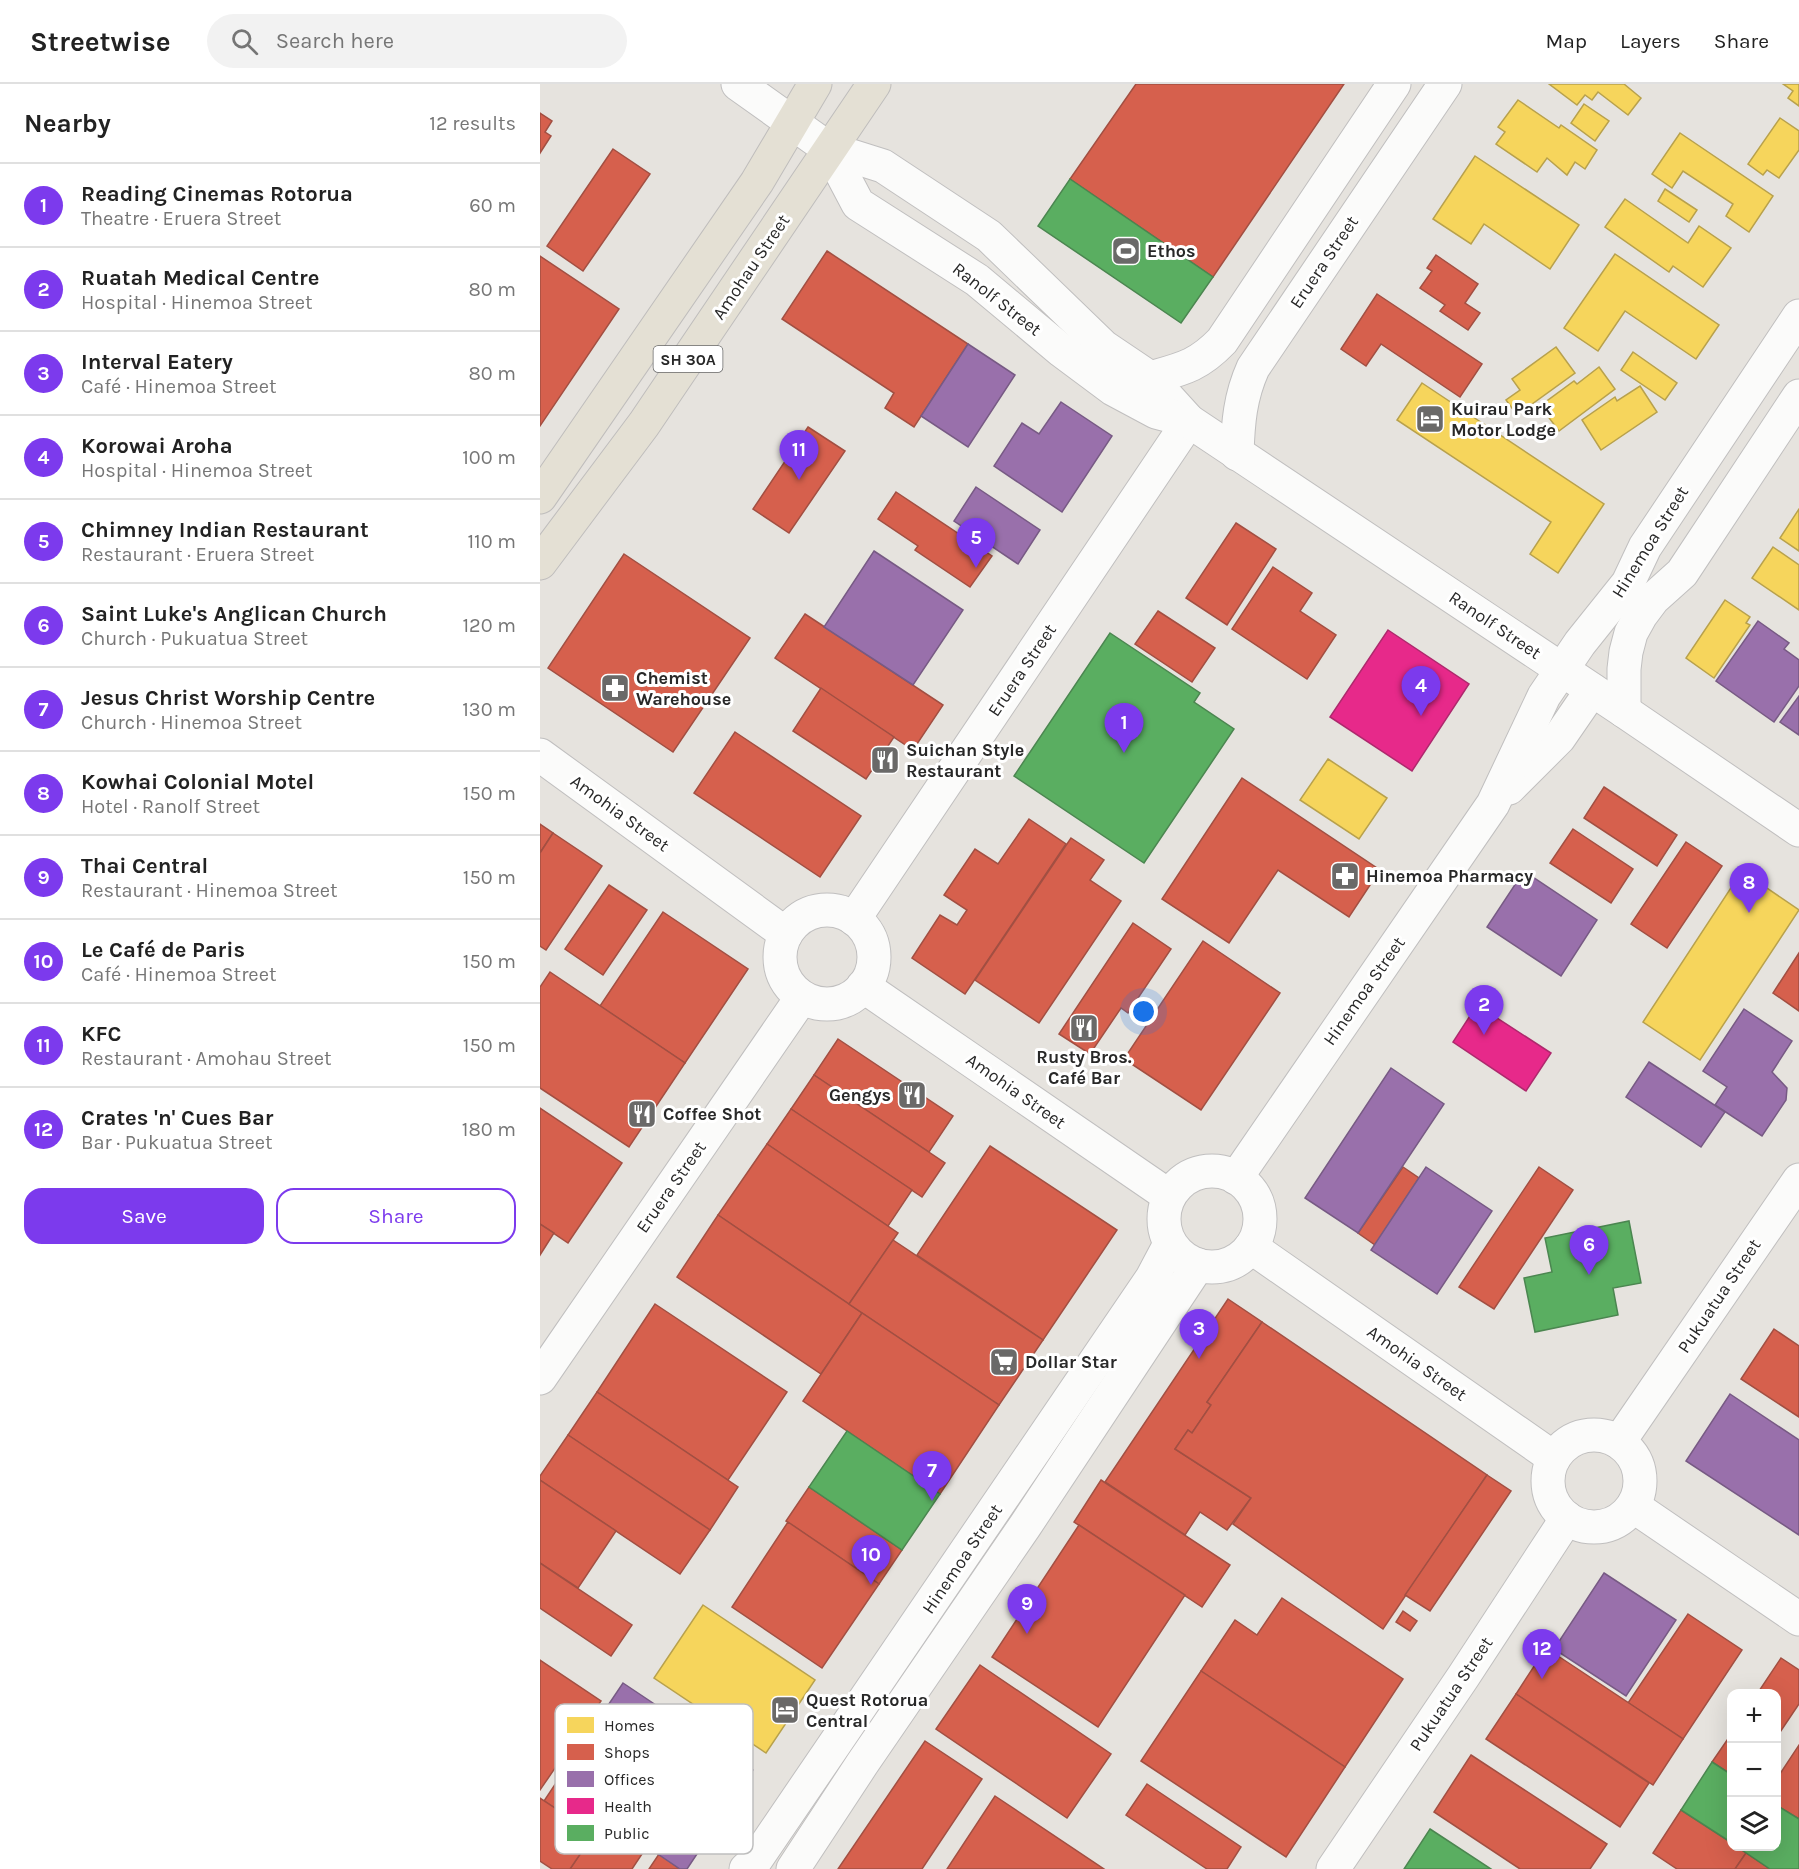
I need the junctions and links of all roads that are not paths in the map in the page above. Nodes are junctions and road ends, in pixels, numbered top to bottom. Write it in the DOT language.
graph roads {
  1 [pos="738,84"];
  2 [pos="815,84"];
  3 [pos="874,84"];
  4 [pos="1394,84"];
  5 [pos="1445,84"];
  6 [pos="793,123"];
  7 [pos="829,149"];
  8 [pos="1799,315"];
  9 [pos="1150,378"];
  10 [pos="1799,396"];
  11 [pos="1189,421"];
  12 [pos="1237,454"];
  13 [pos="540,497"];
  14 [pos="540,563"];
  15 [pos="1561,670"];
  16 [pos="1592,690"];
  17 [pos="1624,711"];
  18 [pos="540,755"];
  19 [pos="1492,804"];
  20 [pos="1799,830"];
  21 [pos="854,919"];
  22 [pos="786,934"];
  23 [pos="863,986"];
  24 [pos="802,997"];
  25 [pos="1236,1178"];
  26 [pos="1799,1179"];
  27 [pos="1169,1196"];
  28 [pos="1170,1244"];
  29 [pos="1251,1247"];
  30 [pos="1198,1265"];
  31 [pos="540,1378"];
  32 [pos="1619,1442"];
  33 [pos="1554,1458"];
  34 [pos="1633,1506"];
  35 [pos="1567,1518"];
  36 [pos="1799,1619"];
  37 [pos="746,1869"];
  38 [pos="793,1869"];
  39 [pos="1333,1869"];
  1 -- 6 [label="street, Ranolf Street"];
  2 -- 6 [label="main road, SH 30A"];
  3 -- 7 [label="main road, Amohau Street / SH 30A"];
  4 -- 9 [label="street"];
  5 -- 12 [label="street, Eruera Street"];
  6 -- 7 [label="street, Ranolf Street"];
  6 -- 13 [label="main road, SH 30A"];
  7 -- 9 [label="street, Ranolf Street"];
  7 -- 11 [label="street, Ranolf Street"];
  7 -- 14 [label="main road, Amohau Street / SH 30A"];
  8 -- 15 [label="street, Hinemoa Street"];
  9 -- 11 [label="street, Ranolf Street"];
  10 -- 17 [label="street, Hinemoa Street"];
  11 -- 12 [label="street, Ranolf Street"];
  11 -- 21 [label="street, Eruera Street"];
  12 -- 15 [label="street, Ranolf Street"];
  15 -- 16 [label="street, Ranolf Street"];
  15 -- 19 [label="street, Hinemoa Street"];
  16 -- 17 [label="street, Ranolf Street"];
  16 -- 19 [label="street, Hinemoa Street"];
  17 -- 20 [label="street, Ranolf Street"];
  18 -- 22 [label="street, Amohia Street"];
  19 -- 25 [label="street, Hinemoa Street"];
  21 -- 22 [label="street"];
  21 -- 23 [label="street"];
  22 -- 24 [label="street"];
  23 -- 24 [label="street"];
  23 -- 27 [label="street, Amohia Street"];
  24 -- 31 [label="street, Eruera Street"];
  25 -- 27 [label="street"];
  25 -- 29 [label="street"];
  26 -- 32 [label="street, Pukuatua Street"];
  27 -- 28 [label="street"];
  28 -- 30 [label="street"];
  28 -- 37 [label="street, Hinemoa Street"];
  29 -- 30 [label="street"];
  29 -- 33 [label="street, Amohia Street"];
  30 -- 38 [label="street, Hinemoa Street"];
  32 -- 33 [label="street"];
  32 -- 34 [label="street"];
  33 -- 35 [label="street"];
  34 -- 35 [label="street"];
  34 -- 36 [label="street"];
  35 -- 39 [label="street, Pukuatua Street"];
}
